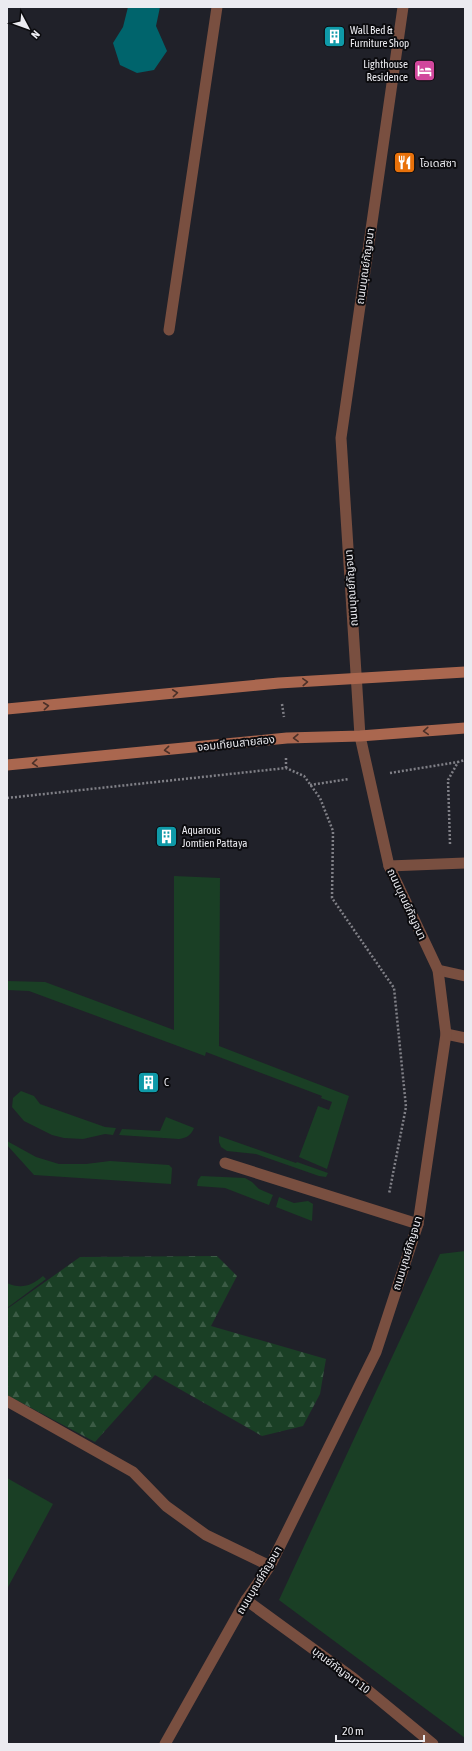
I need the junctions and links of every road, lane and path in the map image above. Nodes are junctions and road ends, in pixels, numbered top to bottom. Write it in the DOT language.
graph roads {
  1 [pos="217,7"];
  2 [pos="403,7"];
  3 [pos="169,330"];
  4 [pos="465,672"];
  5 [pos="357,679"];
  6 [pos="7,709"];
  7 [pos="465,728"];
  8 [pos="360,736"];
  9 [pos="465,760"];
  10 [pos="7,765"];
  11 [pos="7,798"];
  12 [pos="465,863"];
  13 [pos="451,864"];
  14 [pos="389,866"];
  15 [pos="438,970"];
  16 [pos="465,976"];
  17 [pos="446,1034"];
  18 [pos="465,1038"];
  19 [pos="225,1163"];
  20 [pos="386,1214"];
  21 [pos="418,1224"];
  22 [pos="7,1401"];
  23 [pos="270,1566"];
  24 [pos="246,1600"];
  25 [pos="164,1744"];
  26 [pos="433,1744"];
  1 -- 3 [label="street"];
  2 -- 5 [label="street, ถนนบุณย์กัญจนา"];
  4 -- 5 [label="main road"];
  6 -- 5 [label="main road, one-way"];
  5 -- 8 [label="street, ถนนบุณย์กัญจนา"];
  7 -- 8 [label="main road, จอมเทียนสายสอง, one-way"];
  8 -- 10 [label="main road, จอมเทียนสายสอง, one-way"];
  8 -- 14 [label="street, ถนนบุณย์กัญจนา"];
  9 -- 13 [label="path"];
  11 -- 20 [label="path"];
  12 -- 13 [label="street"];
  13 -- 14 [label="street"];
  14 -- 15 [label="street, ถนนบุณย์กัญจนา"];
  15 -- 16 [label="street"];
  15 -- 17 [label="street, ถนนบุณย์กัญจนา"];
  17 -- 18 [label="street"];
  17 -- 21 [label="street, ถนนบุณย์กัญจนา"];
  19 -- 20 [label="street"];
  20 -- 21 [label="street"];
  21 -- 23 [label="street, ถนนบุณย์กัญจนา"];
  22 -- 23 [label="street"];
  23 -- 24 [label="street, ถนนบุณย์กัญจนา"];
  24 -- 25 [label="street, ถนนบุณย์กัญจนา"];
  24 -- 26 [label="street, บุณย์กัญจนา 10"];
}
